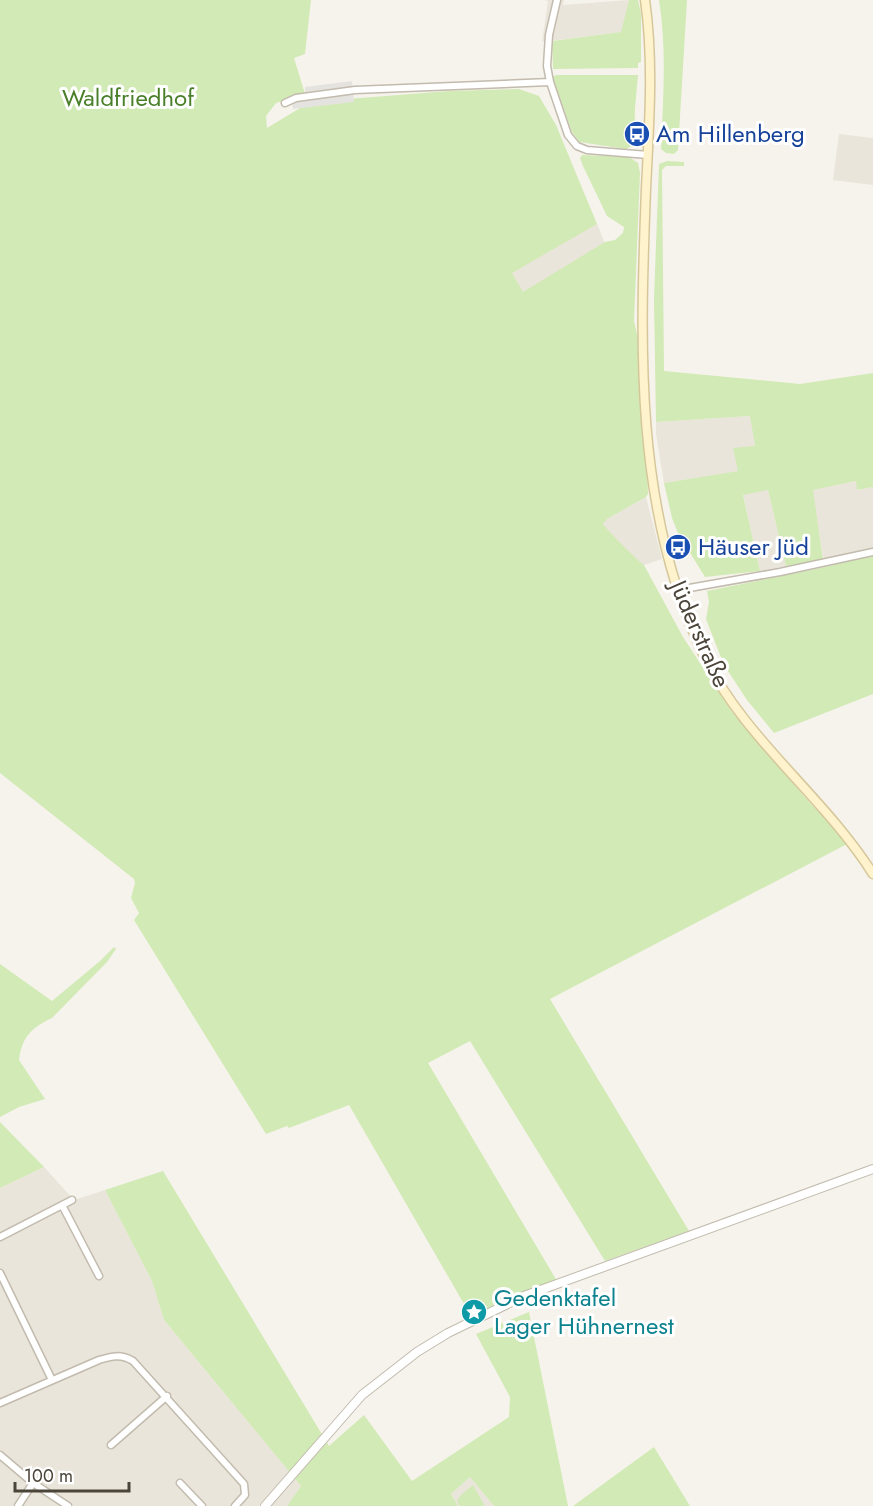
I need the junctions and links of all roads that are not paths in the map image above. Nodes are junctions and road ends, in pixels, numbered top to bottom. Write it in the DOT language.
graph roads {
  1 [pos="556,0"];
  2 [pos="645,0"];
  3 [pos="550,82"];
  4 [pos="285,103"];
  5 [pos="648,155"];
  6 [pos="873,552"];
  7 [pos="678,590"];
  8 [pos="873,874"];
  9 [pos="873,1169"];
  10 [pos="72,1200"];
  11 [pos="62,1205"];
  12 [pos="0,1237"];
  13 [pos="0,1274"];
  14 [pos="99,1276"];
  15 [pos="52,1380"];
  16 [pos="167,1396"];
  17 [pos="0,1403"];
  18 [pos="111,1445"];
  19 [pos="0,1455"];
  20 [pos="33,1483"];
  21 [pos="180,1483"];
  22 [pos="18,1506"];
  23 [pos="68,1506"];
  24 [pos="202,1506"];
  25 [pos="235,1506"];
  26 [pos="265,1506"];
  1 -- 3 [label="street"];
  2 -- 5 [label="main road, Jüderstraße"];
  3 -- 4 [label="street"];
  3 -- 5 [label="street"];
  5 -- 7 [label="main road, Jüderstraße"];
  6 -- 7 [label="street"];
  7 -- 8 [label="main road, Jüderstraße"];
  9 -- 26 [label="street"];
  10 -- 11 [label="street"];
  11 -- 12 [label="street"];
  11 -- 14 [label="street"];
  13 -- 15 [label="street"];
  15 -- 16 [label="street"];
  15 -- 17 [label="street"];
  16 -- 18 [label="street"];
  16 -- 25 [label="street"];
  19 -- 20 [label="street"];
  20 -- 22 [label="street"];
  20 -- 23 [label="street"];
  21 -- 24 [label="street"];
}
